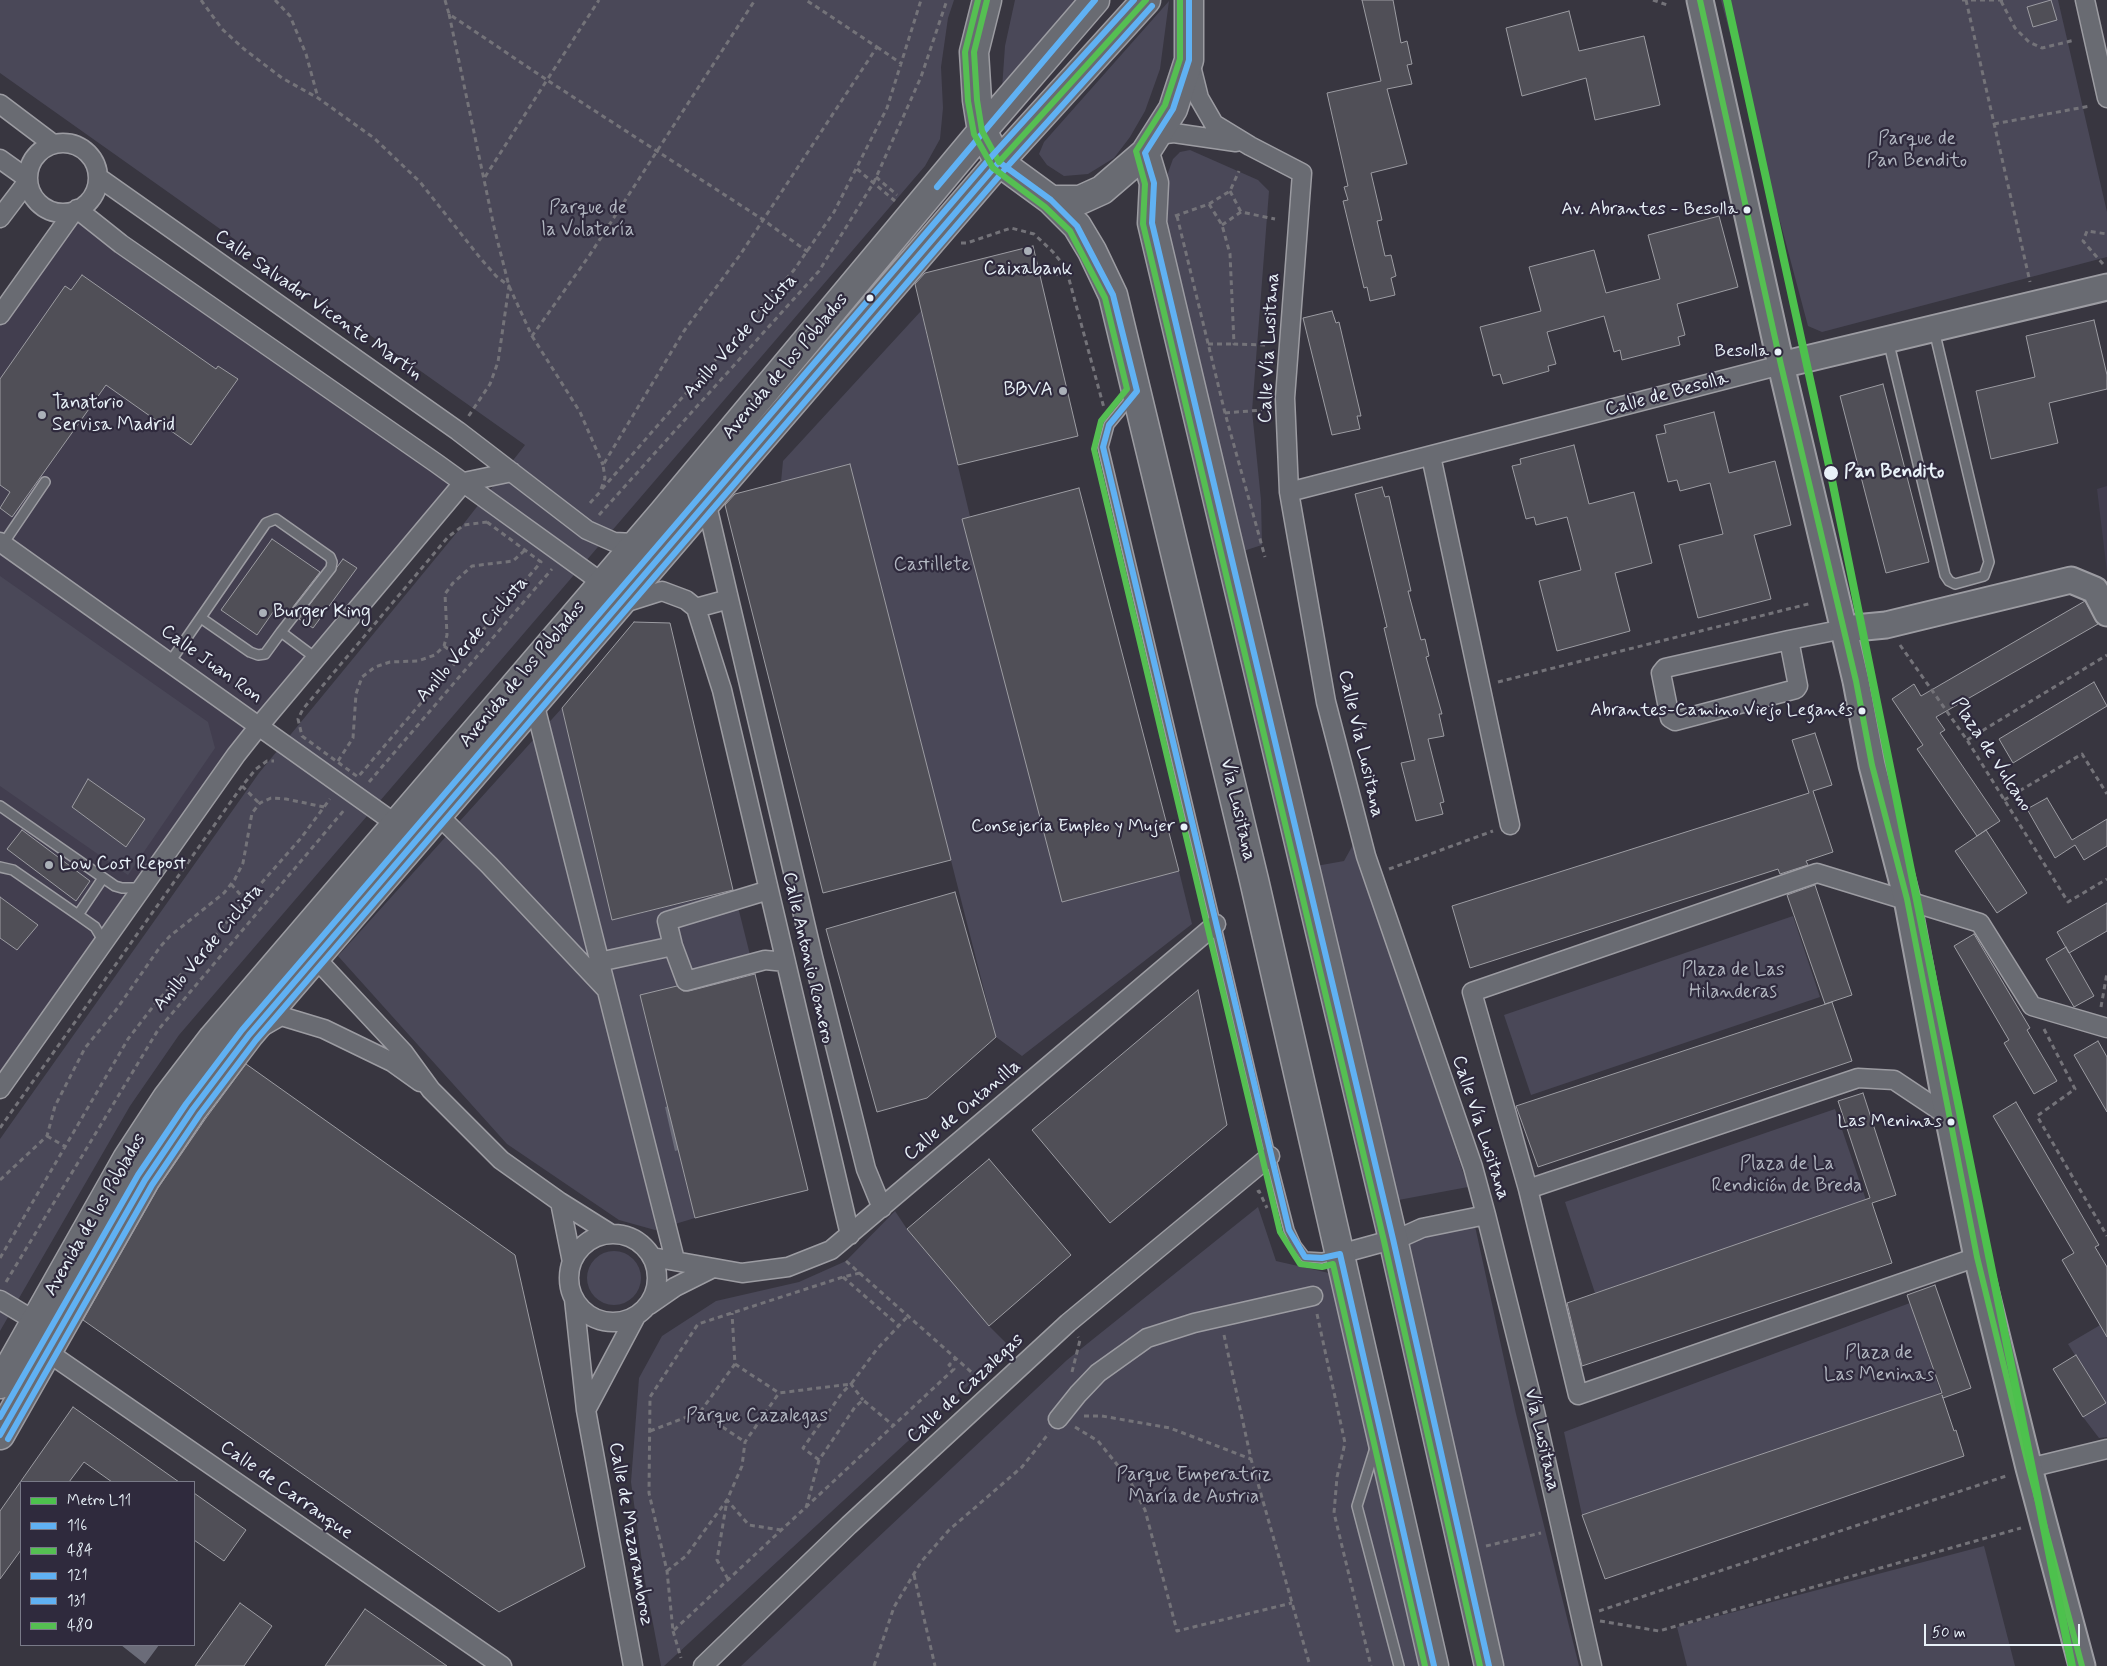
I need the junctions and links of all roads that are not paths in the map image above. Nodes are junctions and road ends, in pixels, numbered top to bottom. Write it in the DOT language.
graph roads {
  1 [pos="987,0"];
  2 [pos="1095,0"];
  3 [pos="1146,0"];
  4 [pos="1189,0"];
  5 [pos="1700,0"];
  6 [pos="2085,0"];
  7 [pos="1189,60"];
  8 [pos="2107,98"];
  9 [pos="0,104"];
  10 [pos="982,131"];
  11 [pos="54,144"];
  12 [pos="1151,144"];
  13 [pos="1250,146"];
  14 [pos="0,159"];
  15 [pos="999,162"];
  16 [pos="98,177"];
  17 [pos="28,180"];
  18 [pos="1052,200"];
  19 [pos="76,210"];
  20 [pos="0,218"];
  21 [pos="2105,275"];
  22 [pos="0,315"];
  23 [pos="1934,329"];
  24 [pos="1888,340"];
  25 [pos="1781,365"];
  26 [pos="1137,391"];
  27 [pos="1431,456"];
  28 [pos="512,472"];
  29 [pos="45,482"];
  30 [pos="464,482"];
  31 [pos="1290,492"];
  32 [pos="706,501"];
  33 [pos="2,543"];
  34 [pos="635,543"];
  35 [pos="640,578"];
  36 [pos="601,582"];
  37 [pos="729,599"];
  38 [pos="616,606"];
  39 [pos="696,608"];
  40 [pos="2107,613"];
  41 [pos="201,618"];
  42 [pos="1844,630"];
  43 [pos="281,632"];
  44 [pos="1789,640"];
  45 [pos="317,659"];
  46 [pos="170,662"];
  47 [pos="534,702"];
  48 [pos="259,726"];
  49 [pos="0,806"];
  50 [pos="437,814"];
  51 [pos="396,824"];
  52 [pos="1510,825"];
  53 [pos="0,867"];
  54 [pos="103,878"];
  55 [pos="142,888"];
  56 [pos="769,890"];
  57 [pos="1907,899"];
  58 [pos="78,915"];
  59 [pos="1216,924"];
  60 [pos="104,942"];
  61 [pos="673,946"];
  62 [pos="305,948"];
  63 [pos="600,962"];
  64 [pos="786,962"];
  65 [pos="606,990"];
  66 [pos="2103,1028"];
  67 [pos="249,1035"];
  68 [pos="0,1089"];
  69 [pos="431,1090"];
  70 [pos="1948,1116"];
  71 [pos="1270,1156"];
  72 [pos="1528,1189"];
  73 [pos="560,1202"];
  74 [pos="882,1208"];
  75 [pos="1486,1215"];
  76 [pos="611,1234"];
  77 [pos="850,1235"];
  78 [pos="1393,1239"];
  79 [pos="1340,1254"];
  80 [pos="652,1257"];
  81 [pos="1977,1257"];
  82 [pos="675,1260"];
  83 [pos="572,1262"];
  84 [pos="711,1269"];
  85 [pos="2,1294"];
  86 [pos="1314,1296"];
  87 [pos="574,1299"];
  88 [pos="642,1311"];
  89 [pos="35,1321"];
  90 [pos="46,1351"];
  91 [pos="0,1384"];
  92 [pos="586,1410"];
  93 [pos="1058,1419"];
  94 [pos="1380,1433"];
  95 [pos="0,1435"];
  96 [pos="2107,1449"];
  97 [pos="2029,1468"];
  98 [pos="502,1666"];
  99 [pos="633,1666"];
  100 [pos="703,1666"];
  101 [pos="1399,1666"];
  102 [pos="1434,1666"];
  103 [pos="1489,1666"];
  104 [pos="1592,1666"];
  105 [pos="2082,1666"];
  1 -- 10 [label="main road, Vía Lusitana"];
  2 -- 10 [label="main road, Avenida de los Poblados"];
  3 -- 15 [label="main road, Avenida de los Poblados"];
  4 -- 7 [label="main road"];
  5 -- 25 [label="street"];
  6 -- 8 [label="street"];
  7 -- 12 [label="main road"];
  7 -- 13 [label="street, Calle Vía Lusitana"];
  9 -- 11 [label="street"];
  10 -- 15 [label="main road, Vía Lusitana"];
  10 -- 34 [label="main road, Avenida de los Poblados"];
  11 -- 16 [label="street"];
  11 -- 17 [label="street"];
  12 -- 13 [label="street, Calle Vía Lusitana"];
  12 -- 18 [label="main road"];
  12 -- 78 [label="main road"];
  13 -- 31 [label="street, Calle Vía Lusitana"];
  14 -- 17 [label="street"];
  15 -- 18 [label="main road, Vía Lusitana"];
  15 -- 32 [label="main road, Avenida de los Poblados"];
  16 -- 19 [label="street"];
  16 -- 28 [label="street, Calle Salvador Vicente Martín"];
  17 -- 19 [label="street"];
  17 -- 20 [label="street"];
  18 -- 26 [label="main road, Vía Lusitana"];
  19 -- 22 [label="street"];
  19 -- 30 [label="street"];
  21 -- 23 [label="street, Calle de Besolla"];
  23 -- 24 [label="street, Calle de Besolla"];
  23 -- 24 [label="lane"];
  24 -- 25 [label="street, Calle de Besolla"];
  25 -- 27 [label="street, Calle de Besolla"];
  25 -- 42 [label="street"];
  26 -- 59 [label="lane"];
  26 -- 79 [label="main road, Vía Lusitana"];
  27 -- 31 [label="street, Calle de Besolla"];
  27 -- 52 [label="street"];
  28 -- 30 [label="street"];
  28 -- 34 [label="street, Calle Salvador Vicente Martín"];
  29 -- 33 [label="lane"];
  30 -- 36 [label="street"];
  30 -- 45 [label="street"];
  31 -- 75 [label="street, Calle Vía Lusitana"];
  32 -- 35 [label="main road, Avenida de los Poblados"];
  32 -- 37 [label="street, Calle Antonio Romero"];
  33 -- 46 [label="street, Calle Juan Ron"];
  34 -- 36 [label="main road, Avenida de los Poblados"];
  35 -- 36 [label="street"];
  35 -- 38 [label="main road, Avenida de los Poblados"];
  36 -- 51 [label="main road, Avenida de los Poblados"];
  37 -- 39 [label="street"];
  37 -- 74 [label="street, Calle Antonio Romero"];
  38 -- 39 [label="street"];
  38 -- 47 [label="main road, Avenida de los Poblados"];
  39 -- 56 [label="street, Calle Antonio Romero"];
  40 -- 42 [label="street"];
  41 -- 43 [label="lane"];
  41 -- 43 [label="lane"];
  41 -- 46 [label="lane"];
  42 -- 44 [label="street"];
  42 -- 57 [label="street"];
  43 -- 45 [label="lane"];
  44 -- 44 [label="street"];
  45 -- 48 [label="street"];
  46 -- 48 [label="street, Calle Juan Ron"];
  47 -- 50 [label="main road, Avenida de los Poblados"];
  47 -- 63 [label="street"];
  48 -- 51 [label="street, Calle Juan Ron"];
  48 -- 55 [label="street"];
  49 -- 54 [label="lane"];
  50 -- 62 [label="main road, Avenida de los Poblados"];
  50 -- 65 [label="street"];
  51 -- 62 [label="main road, Avenida de los Poblados"];
  53 -- 58 [label="lane"];
  54 -- 55 [label="lane"];
  54 -- 58 [label="lane"];
  55 -- 60 [label="street"];
  56 -- 61 [label="street"];
  56 -- 64 [label="street, Calle Antonio Romero"];
  57 -- 66 [label="street"];
  57 -- 70 [label="street"];
  57 -- 72 [label="street"];
  58 -- 60 [label="lane"];
  59 -- 71 [label="lane"];
  59 -- 74 [label="street, Calle de Ontanilla"];
  60 -- 68 [label="street"];
  61 -- 63 [label="street"];
  61 -- 64 [label="street"];
  62 -- 67 [label="main road, Avenida de los Poblados"];
  62 -- 69 [label="street"];
  62 -- 89 [label="main road, Avenida de los Poblados"];
  63 -- 65 [label="street"];
  64 -- 77 [label="street, Calle Antonio Romero"];
  65 -- 82 [label="street"];
  67 -- 69 [label="street"];
  67 -- 90 [label="main road, Avenida de los Poblados"];
  69 -- 73 [label="street"];
  70 -- 72 [label="street"];
  70 -- 81 [label="street"];
  71 -- 79 [label="lane"];
  71 -- 100 [label="street, Calle de Cazalegas"];
  72 -- 81 [label="street"];
  73 -- 76 [label="street"];
  73 -- 83 [label="street"];
  74 -- 77 [label="street, Calle de Ontanilla"];
  75 -- 78 [label="street, Calle Vía Lusitana"];
  75 -- 104 [label="street, Vía Lusitana"];
  76 -- 80 [label="street"];
  76 -- 83 [label="street"];
  77 -- 84 [label="street, Calle de Ontanilla"];
  78 -- 79 [label="street, Calle Vía Lusitana"];
  78 -- 103 [label="main road"];
  79 -- 94 [label="main road, Vía Lusitana"];
  80 -- 82 [label="street, Calle de Ontanilla"];
  80 -- 88 [label="street"];
  81 -- 97 [label="street"];
  82 -- 84 [label="street, Calle de Ontanilla"];
  83 -- 87 [label="street"];
  84 -- 88 [label="street"];
  85 -- 89 [label="street"];
  86 -- 93 [label="street"];
  87 -- 88 [label="street"];
  87 -- 92 [label="street, Calle de Mazarambroz"];
  88 -- 92 [label="street"];
  89 -- 91 [label="main road, Avenida de los Poblados"];
  90 -- 95 [label="main road, Avenida de los Poblados"];
  90 -- 98 [label="street, Calle de Carranque"];
  92 -- 99 [label="street, Calle de Mazarambroz"];
  94 -- 101 [label="lane"];
  94 -- 102 [label="main road, Vía Lusitana"];
  96 -- 97 [label="street"];
  97 -- 105 [label="street"];
}
